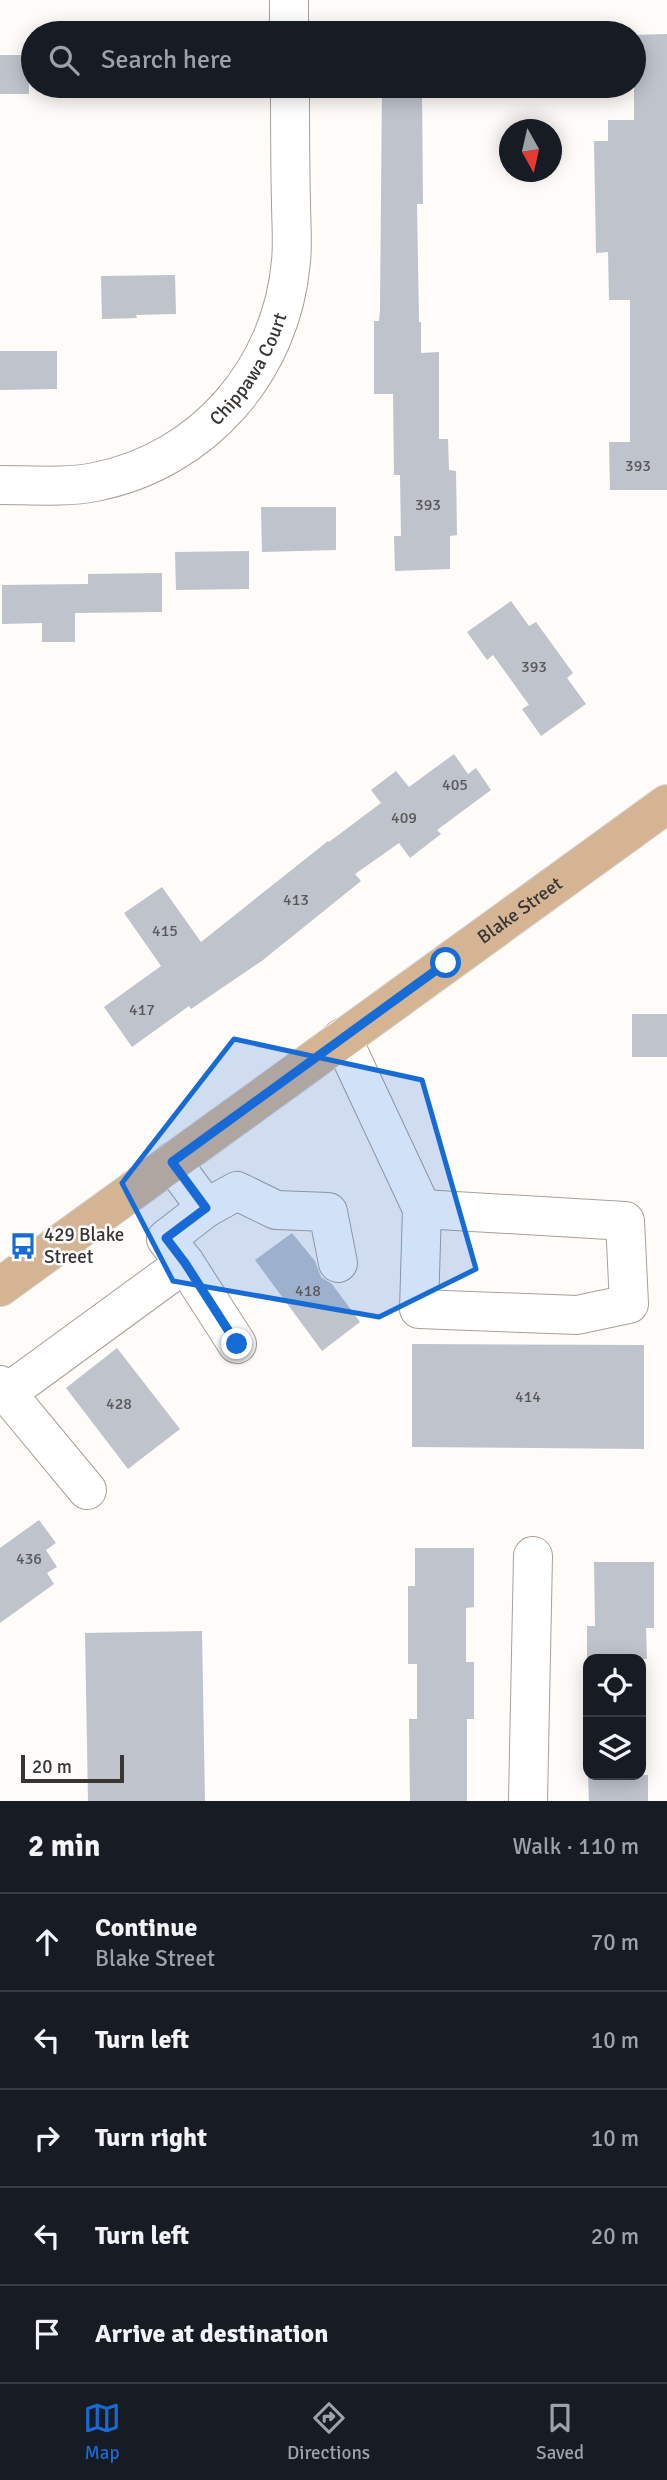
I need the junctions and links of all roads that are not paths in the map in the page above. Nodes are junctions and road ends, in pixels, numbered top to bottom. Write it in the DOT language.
graph roads {
  1 [pos="289,0"];
  2 [pos="289,21"];
  3 [pos="290,98"];
  4 [pos="0,485"];
  5 [pos="667,804"];
  6 [pos="342,1038"];
  7 [pos="172,1162"];
  8 [pos="206,1208"];
  9 [pos="422,1209"];
  10 [pos="185,1263"];
  11 [pos="338,1263"];
  12 [pos="0,1287"];
  13 [pos="237,1344"];
  14 [pos="3,1389"];
  15 [pos="87,1490"];
  16 [pos="533,1556"];
  17 [pos="528,1801"];
  1 -- 2 [label="street"];
  3 -- 4 [label="street, Chippawa Court"];
  5 -- 6 [label="main road, Blake Street"];
  6 -- 7 [label="main road, Blake Street"];
  6 -- 9 [label="street"];
  7 -- 8 [label="street"];
  7 -- 12 [label="main road, Blake Street"];
  8 -- 10 [label="street"];
  8 -- 11 [label="street"];
  9 -- 9 [label="street"];
  10 -- 13 [label="street"];
  10 -- 14 [label="street"];
  14 -- 15 [label="street"];
  16 -- 17 [label="street"];
}
